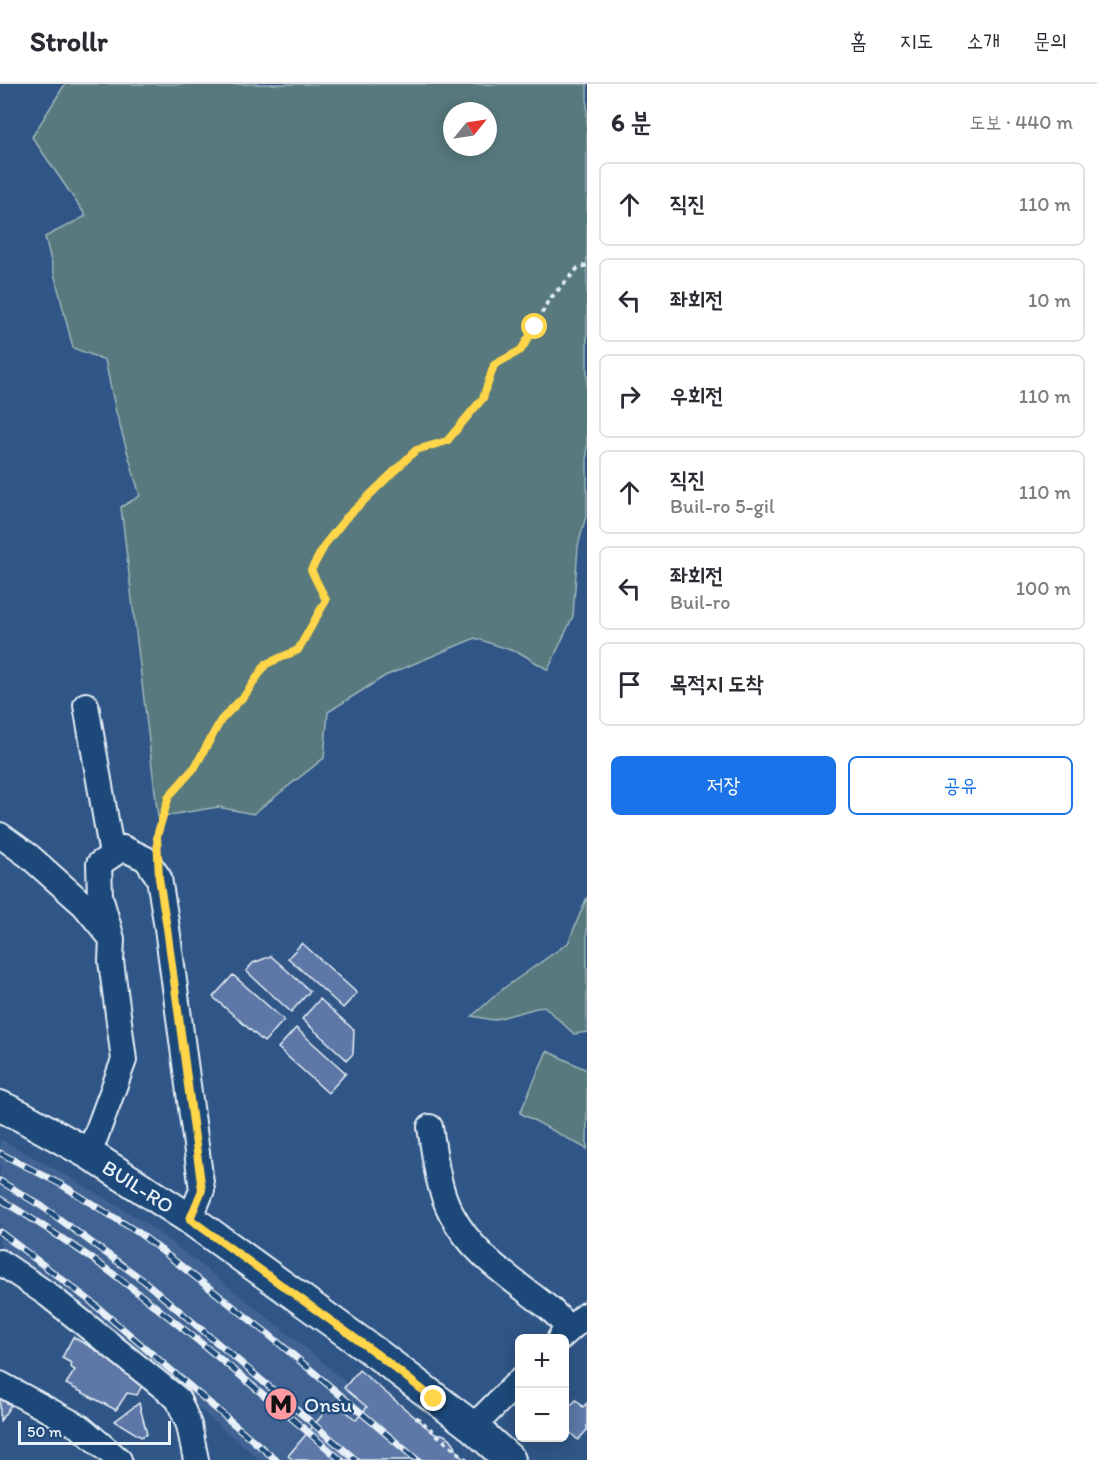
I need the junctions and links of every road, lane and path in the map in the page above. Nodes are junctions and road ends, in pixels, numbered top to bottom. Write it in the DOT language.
graph roads {
  1 [pos="587,266"];
  2 [pos="86,705"];
  3 [pos="0,835"];
  4 [pos="112,855"];
  5 [pos="159,878"];
  6 [pos="112,939"];
  7 [pos="0,1106"];
  8 [pos="430,1127"];
  9 [pos="89,1154"];
  10 [pos="190,1219"];
  11 [pos="0,1262"];
  12 [pos="572,1327"];
  13 [pos="0,1384"];
  14 [pos="515,1384"];
  15 [pos="0,1393"];
  16 [pos="80,1427"];
  17 [pos="473,1427"];
  18 [pos="119,1460"];
  19 [pos="196,1460"];
  20 [pos="510,1460"];
  1 -- 5 [label="path"];
  2 -- 4 [label="street"];
  3 -- 6 [label="street"];
  4 -- 5 [label="street"];
  4 -- 6 [label="street"];
  5 -- 10 [label="street"];
  6 -- 9 [label="street"];
  7 -- 9 [label="main road, BUIL-RO"];
  8 -- 12 [label="street"];
  9 -- 10 [label="main road, BUIL-RO"];
  10 -- 17 [label="main road, BUIL-RO"];
  11 -- 19 [label="street"];
  13 -- 16 [label="street"];
  14 -- 17 [label="street"];
  15 -- 16 [label="street"];
  16 -- 18 [label="street"];
  17 -- 20 [label="main road, BUIL-RO"];
}
